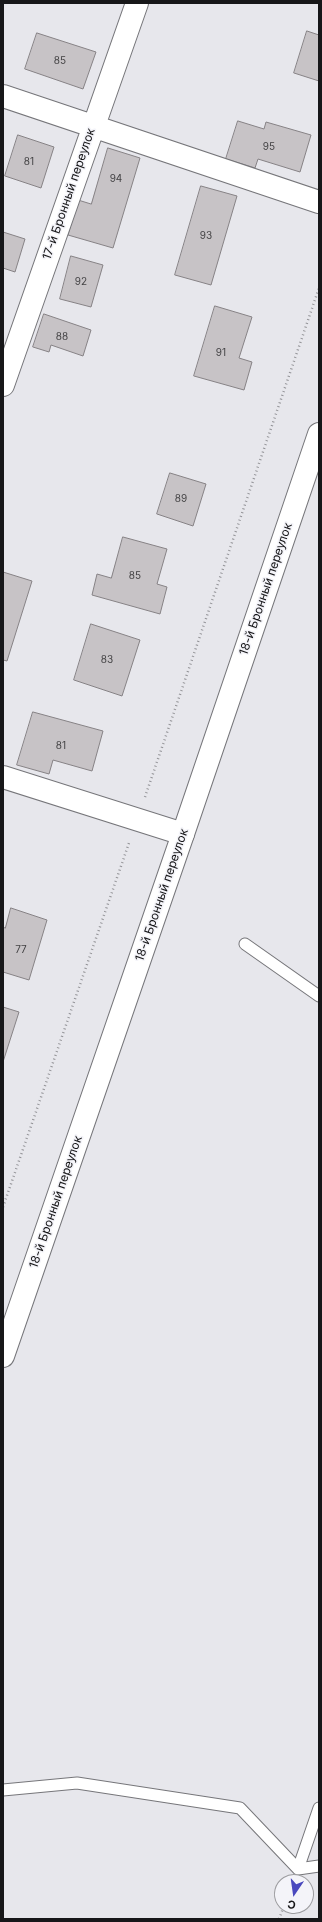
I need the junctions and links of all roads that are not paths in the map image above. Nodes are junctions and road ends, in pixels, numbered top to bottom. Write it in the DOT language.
graph roads {
  1 [pos="137,3"];
  2 [pos="3,96"];
  3 [pos="92,128"];
  4 [pos="319,202"];
  5 [pos="3,386"];
  6 [pos="319,434"];
  7 [pos="3,777"];
  8 [pos="183,834"];
  9 [pos="245,944"];
  10 [pos="319,996"];
  11 [pos="3,1356"];
  12 [pos="3,1790"];
  13 [pos="319,1808"];
  14 [pos="319,1866"];
  15 [pos="298,1869"];
  1 -- 3 [label="street, 17-й Бронный переулок"];
  2 -- 3 [label="street"];
  3 -- 4 [label="street"];
  3 -- 5 [label="street, 17-й Бронный переулок"];
  6 -- 8 [label="street, 18-й Бронный переулок"];
  7 -- 8 [label="street"];
  8 -- 11 [label="street, 18-й Бронный переулок"];
  9 -- 10 [label="lane"];
  12 -- 15 [label="lane"];
  13 -- 15 [label="lane"];
  14 -- 15 [label="lane"];
}
